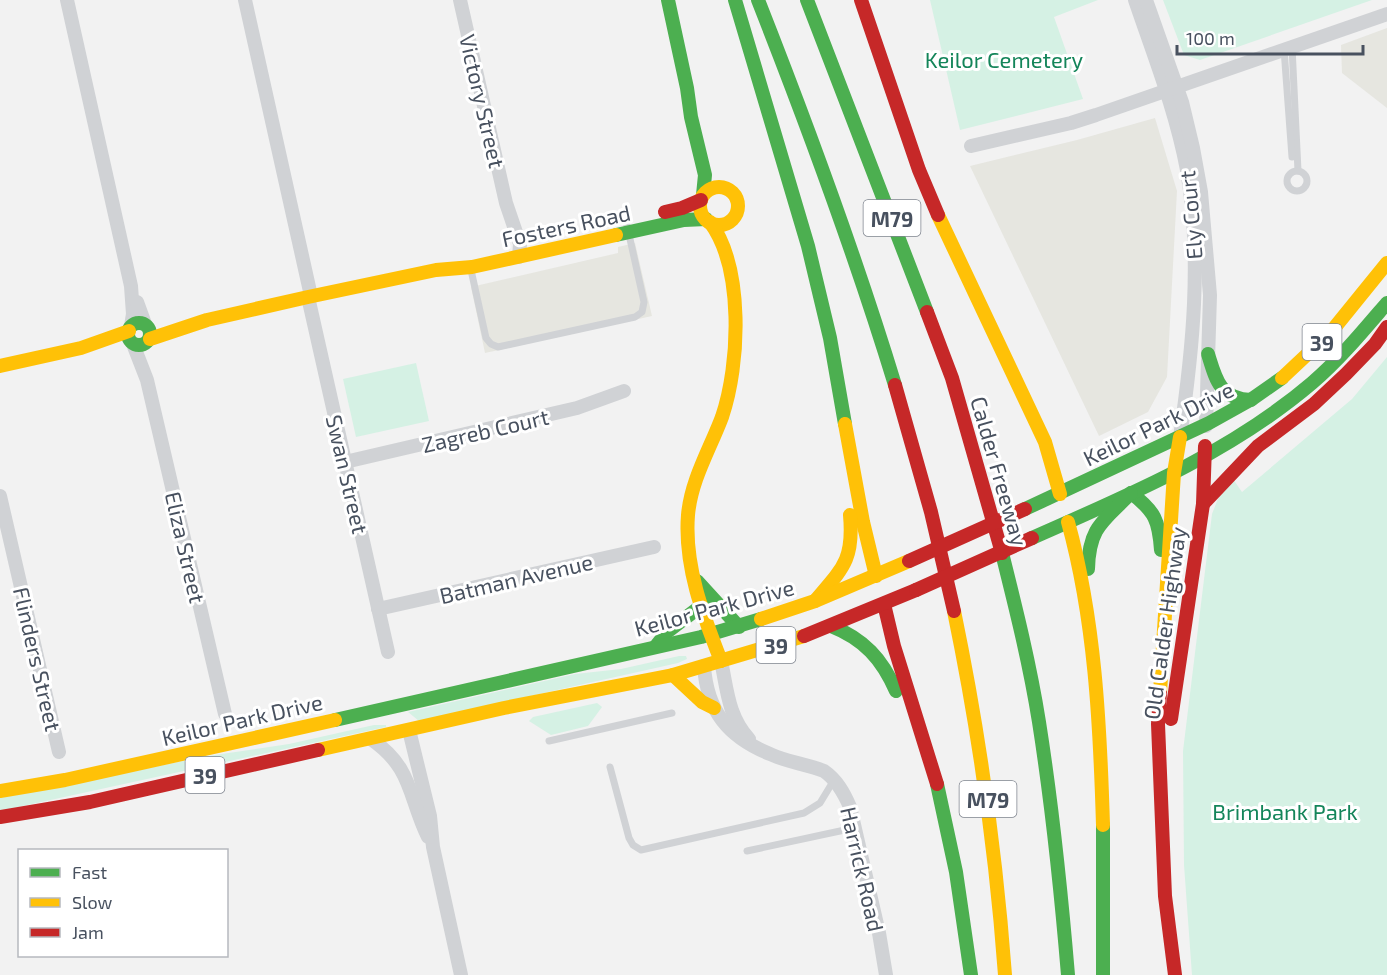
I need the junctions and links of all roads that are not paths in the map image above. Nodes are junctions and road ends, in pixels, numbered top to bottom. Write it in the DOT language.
graph roads {
  1 [pos="67,0"];
  2 [pos="245,0"];
  3 [pos="460,0"];
  4 [pos="668,0"];
  5 [pos="735,0"];
  6 [pos="758,0"];
  7 [pos="807,0"];
  8 [pos="821,0"];
  9 [pos="861,0"];
  10 [pos="1135,0"];
  11 [pos="1146,0"];
  12 [pos="1387,14"];
  13 [pos="1288,48"];
  14 [pos="687,88"];
  15 [pos="1172,89"];
  16 [pos="971,146"];
  17 [pos="1296,171"];
  18 [pos="731,190"];
  19 [pos="702,198"];
  20 [pos="736,217"];
  21 [pos="708,221"];
  22 [pos="628,227"];
  23 [pos="516,249"];
  24 [pos="1387,263"];
  25 [pos="470,267"];
  26 [pos="729,268"];
  27 [pos="436,270"];
  28 [pos="1202,279"];
  29 [pos="310,297"];
  30 [pos="1387,303"];
  31 [pos="1387,327"];
  32 [pos="139,334"];
  33 [pos="1208,354"];
  34 [pos="0,366"];
  35 [pos="952,378"];
  36 [pos="624,391"];
  37 [pos="1251,400"];
  38 [pos="842,404"];
  39 [pos="1206,426"];
  40 [pos="1180,438"];
  41 [pos="1205,457"];
  42 [pos="345,462"];
  43 [pos="1174,473"];
  44 [pos="1131,493"];
  45 [pos="0,496"];
  46 [pos="1203,504"];
  47 [pos="1064,508"];
  48 [pos="654,547"];
  49 [pos="876,576"];
  50 [pos="693,577"];
  51 [pos="816,601"];
  52 [pos="884,604"];
  53 [pos="701,606"];
  54 [pos="378,609"];
  55 [pos="1166,625"];
  56 [pos="831,626"];
  57 [pos="739,627"];
  58 [pos="706,632"];
  59 [pos="1090,640"];
  60 [pos="656,646"];
  61 [pos="388,652"];
  62 [pos="721,661"];
  63 [pos="705,666"];
  64 [pos="673,675"];
  65 [pos="403,704"];
  66 [pos="714,708"];
  67 [pos="672,713"];
  68 [pos="225,714"];
  69 [pos="409,730"];
  70 [pos="371,739"];
  71 [pos="549,741"];
  72 [pos="756,747"];
  73 [pos="59,752"];
  74 [pos="610,767"];
  75 [pos="834,780"];
  76 [pos="0,791"];
  77 [pos="0,817"];
  78 [pos="1162,827"];
  79 [pos="854,828"];
  80 [pos="433,847"];
  81 [pos="747,851"];
  82 [pos="962,900"];
  83 [pos="461,975"];
  84 [pos="885,975"];
  85 [pos="971,975"];
  86 [pos="1005,975"];
  87 [pos="1068,975"];
  88 [pos="1103,975"];
  89 [pos="1175,975"];
  1 -- 32 [label="street, Eliza Street"];
  2 -- 29 [label="street, Swan Street"];
  3 -- 23 [label="street, Victory Street"];
  4 -- 14 [label="main road"];
  5 -- 38 [label="main road"];
  6 -- 86 [label="main road, M79"];
  7 -- 35 [label="main road, Calder Freeway / M79"];
  8 -- 35 [label="main road"];
  9 -- 47 [label="main road"];
  10 -- 15 [label="street, Ely Court"];
  11 -- 15 [label="street, Ely Court"];
  12 -- 13 [label="street"];
  13 -- 15 [label="street"];
  13 -- 17 [label="lane"];
  14 -- 18 [label="main road"];
  14 -- 19 [label="main road"];
  15 -- 16 [label="street"];
  15 -- 28 [label="street, Ely Court"];
  18 -- 19 [label="main road"];
  18 -- 20 [label="main road"];
  19 -- 21 [label="main road"];
  19 -- 22 [label="main road, Fosters Road"];
  20 -- 21 [label="main road"];
  20 -- 26 [label="main road"];
  21 -- 22 [label="main road, Fosters Road"];
  21 -- 26 [label="main road"];
  22 -- 23 [label="main road, Fosters Road"];
  22 -- 25 [label="lane"];
  23 -- 25 [label="main road, Fosters Road"];
  23 -- 27 [label="main road, Fosters Road"];
  24 -- 37 [label="main road, Keilor Park Drive / 39"];
  25 -- 27 [label="main road, Fosters Road"];
  26 -- 50 [label="main road"];
  27 -- 29 [label="main road, Fosters Road"];
  28 -- 33 [label="street, Ely Court"];
  28 -- 40 [label="street, Ely Court"];
  29 -- 32 [label="main road, Fosters Road"];
  29 -- 42 [label="street, Swan Street"];
  30 -- 41 [label="main road, Keilor Park Drive / 39"];
  31 -- 46 [label="main road"];
  32 -- 34 [label="main road, Fosters Road"];
  32 -- 68 [label="street, Eliza Street"];
  33 -- 37 [label="main road"];
  33 -- 39 [label="street, Ely Court"];
  35 -- 87 [label="main road, Calder Freeway / M79"];
  36 -- 42 [label="street, Zagreb Court"];
  37 -- 39 [label="main road, Keilor Park Drive / 39"];
  38 -- 49 [label="main road"];
  38 -- 51 [label="main road"];
  39 -- 40 [label="main road, Keilor Park Drive / 39"];
  39 -- 41 [label="main road, Old Calder Highway"];
  40 -- 43 [label="main road, Old Calder Highway"];
  40 -- 47 [label="main road, Keilor Park Drive / 39"];
  41 -- 43 [label="main road, Keilor Park Drive / 39"];
  41 -- 46 [label="main road, Old Calder Highway"];
  42 -- 54 [label="street, Swan Street"];
  43 -- 44 [label="main road, Keilor Park Drive / 39"];
  43 -- 55 [label="main road, Old Calder Highway"];
  44 -- 47 [label="main road, Keilor Park Drive / 39"];
  44 -- 55 [label="main road"];
  44 -- 59 [label="main road"];
  45 -- 73 [label="street, Flinders Street"];
  46 -- 78 [label="main road, Old Calder Highway"];
  47 -- 49 [label="main road, Keilor Park Drive / 39, bridge"];
  47 -- 52 [label="main road, Keilor Park Drive / 39, bridge"];
  47 -- 59 [label="main road"];
  48 -- 54 [label="street, Batman Avenue"];
  49 -- 51 [label="main road, Keilor Park Drive / 39"];
  49 -- 52 [label="main road"];
  50 -- 53 [label="main road"];
  50 -- 57 [label="main road"];
  51 -- 57 [label="main road, Keilor Park Drive / 39"];
  52 -- 56 [label="main road, Keilor Park Drive / 39"];
  52 -- 82 [label="main road"];
  53 -- 58 [label="main road"];
  53 -- 60 [label="main road"];
  54 -- 61 [label="street, Swan Street"];
  55 -- 78 [label="main road, Old Calder Highway"];
  56 -- 62 [label="main road, Keilor Park Drive / 39"];
  56 -- 82 [label="main road"];
  57 -- 58 [label="main road, Keilor Park Drive / 39"];
  58 -- 60 [label="main road, Keilor Park Drive / 39"];
  58 -- 62 [label="main road"];
  58 -- 63 [label="main road"];
  59 -- 88 [label="main road"];
  60 -- 65 [label="main road, Keilor Park Drive / 39"];
  62 -- 63 [label="main road, Keilor Park Drive / 39"];
  62 -- 72 [label="street"];
  63 -- 64 [label="main road, Keilor Park Drive / 39"];
  63 -- 66 [label="street, Harrick Road"];
  64 -- 66 [label="main road"];
  64 -- 69 [label="main road, Keilor Park Drive / 39"];
  65 -- 69 [label="main road"];
  65 -- 76 [label="main road, Keilor Park Drive / 39"];
  66 -- 72 [label="street, Harrick Road"];
  67 -- 71 [label="lane"];
  69 -- 70 [label="main road, Keilor Park Drive / 39"];
  69 -- 80 [label="street"];
  70 -- 77 [label="main road, Keilor Park Drive / 39"];
  70 -- 80 [label="street"];
  72 -- 75 [label="street, Harrick Road"];
  74 -- 75 [label="lane"];
  75 -- 79 [label="street, Harrick Road"];
  78 -- 89 [label="main road, Old Calder Highway"];
  79 -- 81 [label="lane"];
  79 -- 84 [label="street, Harrick Road"];
  80 -- 83 [label="street"];
  82 -- 85 [label="main road"];
}
